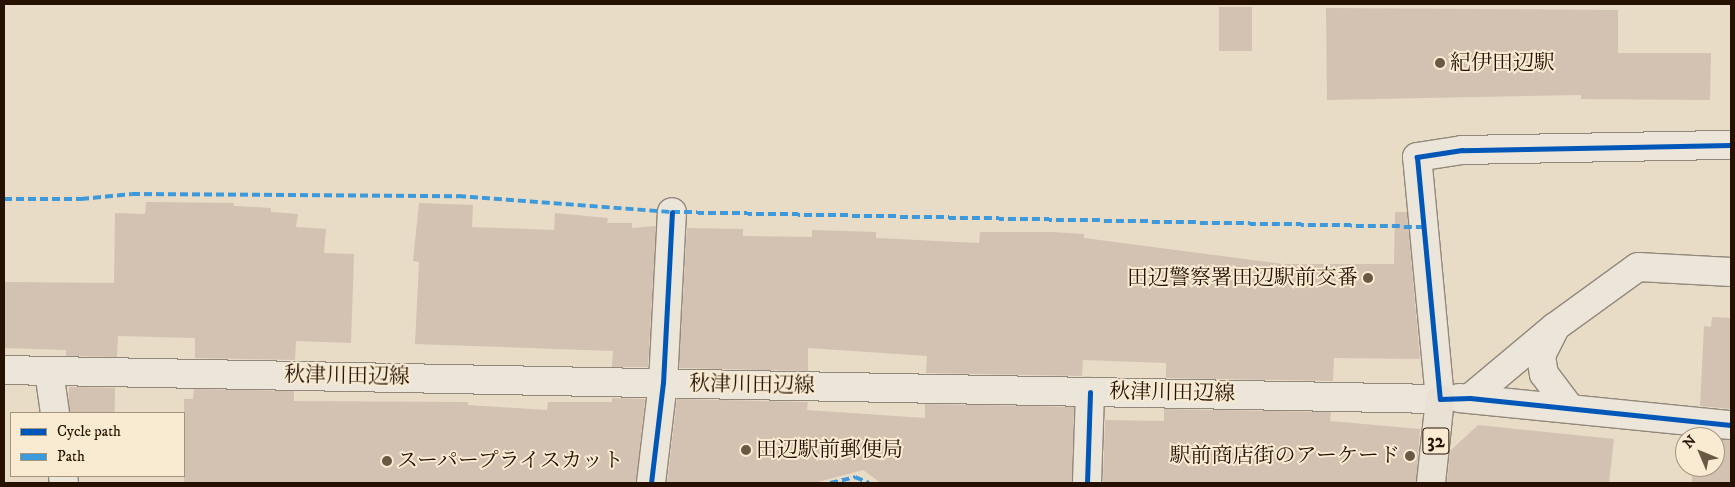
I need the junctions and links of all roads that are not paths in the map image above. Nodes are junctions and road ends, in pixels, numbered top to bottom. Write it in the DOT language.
graph roads {
  1 [pos="1731,145"];
  2 [pos="672,212"];
  3 [pos="1731,272"];
  4 [pos="1555,327"];
  5 [pos="4,370"];
  6 [pos="49,371"];
  7 [pos="663,383"];
  8 [pos="1090,392"];
  9 [pos="1470,398"];
  10 [pos="1440,399"];
  11 [pos="1569,407"];
  12 [pos="55,412"];
  13 [pos="1731,425"];
  14 [pos="651,483"];
  15 [pos="1087,483"];
  16 [pos="1431,483"];
  1 -- 10 [label="street"];
  2 -- 7 [label="street"];
  3 -- 4 [label="street"];
  4 -- 9 [label="street"];
  4 -- 11 [label="street"];
  5 -- 6 [label="street, 秋津川田辺線"];
  6 -- 7 [label="street, 秋津川田辺線"];
  6 -- 12 [label="street"];
  7 -- 8 [label="street, 秋津川田辺線"];
  7 -- 14 [label="street"];
  8 -- 10 [label="street, 秋津川田辺線"];
  8 -- 15 [label="street"];
  9 -- 10 [label="street, 秋津川田辺線"];
  9 -- 11 [label="street, 秋津川田辺線"];
  10 -- 16 [label="main road, 32"];
  11 -- 13 [label="street, 秋津川田辺線"];
}
